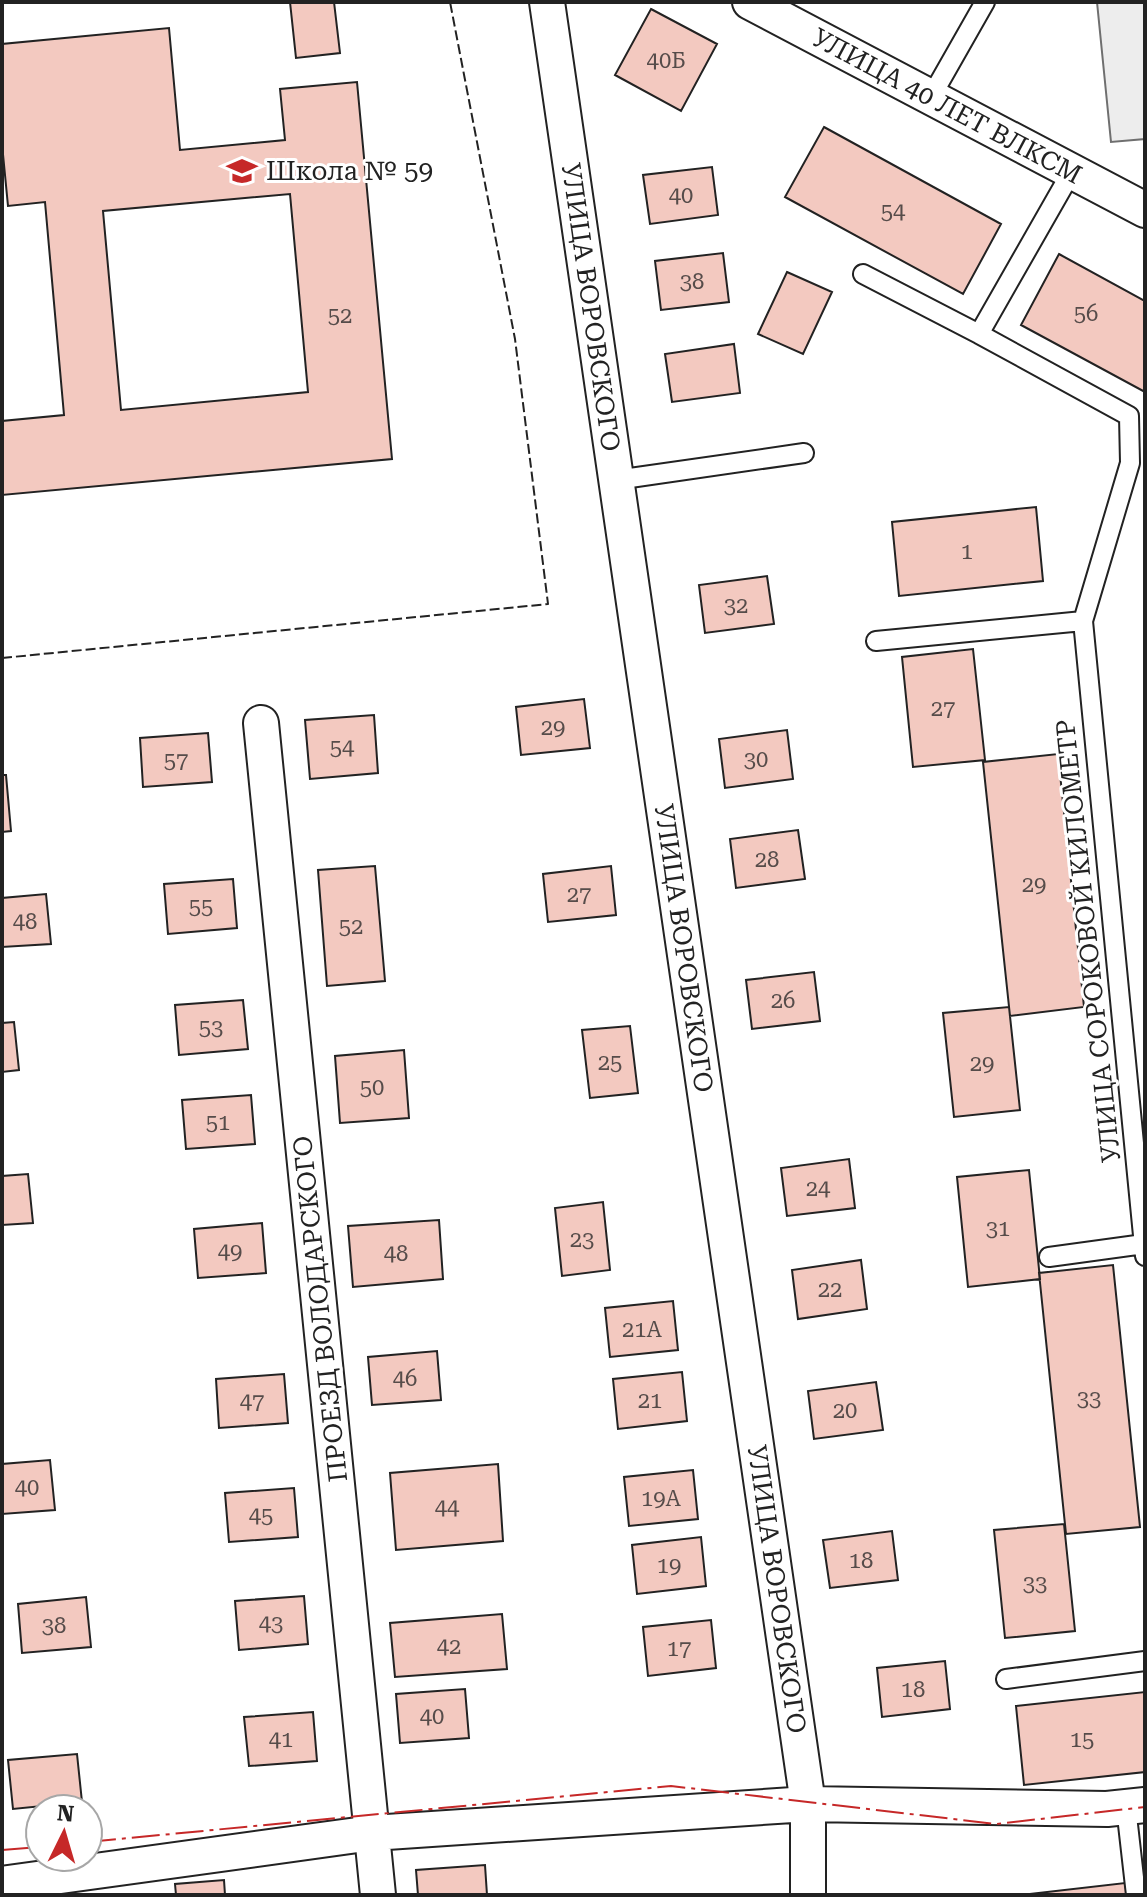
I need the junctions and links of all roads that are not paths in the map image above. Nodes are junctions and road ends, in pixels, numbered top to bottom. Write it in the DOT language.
graph roads {
  1 [pos="547,2"];
  2 [pos="750,2"];
  3 [pos="985,2"];
  4 [pos="931,97"];
  5 [pos="1072,171"];
  6 [pos="1145,210"];
  7 [pos="863,274"];
  8 [pos="979,334"];
  9 [pos="804,453"];
  10 [pos="1138,462"];
  11 [pos="616,480"];
  12 [pos="1083,621"];
  13 [pos="876,641"];
  14 [pos="261,723"];
  15 [pos="1144,1250"];
  16 [pos="1049,1257"];
  17 [pos="1145,1661"];
  18 [pos="1006,1679"];
  19 [pos="808,1804"];
  20 [pos="1136,1806"];
  21 [pos="372,1833"];
  22 [pos="2,1884"];
  23 [pos="378,1895"];
  24 [pos="808,1895"];
  25 [pos="1136,1895"];
  1 -- 11 [label="street, УЛИЦА ВОРОВСКОГО"];
  2 -- 4 [label="street, УЛИЦА 40 ЛЕТ ВЛКСМ"];
  3 -- 4 [label="lane"];
  4 -- 5 [label="street, УЛИЦА 40 ЛЕТ ВЛКСМ"];
  5 -- 6 [label="street, УЛИЦА 40 ЛЕТ ВЛКСМ"];
  5 -- 8 [label="lane"];
  7 -- 8 [label="lane"];
  8 -- 10 [label="lane"];
  9 -- 11 [label="lane"];
  10 -- 12 [label="lane"];
  11 -- 19 [label="street, УЛИЦА ВОРОВСКОГО"];
  12 -- 13 [label="lane"];
  12 -- 15 [label="lane, УЛИЦА СОРОКОВОЙ КИЛОМЕТР"];
  14 -- 21 [label="street, ПРОЕЗД ВОЛОДАРСКОГО"];
  15 -- 16 [label="lane"];
  17 -- 18 [label="lane"];
  19 -- 20 [label="street"];
  19 -- 21 [label="street"];
  19 -- 24 [label="street, УЛИЦА ВОРОВСКОГО"];
  20 -- 25 [label="lane"];
  21 -- 22 [label="street"];
  21 -- 23 [label="street, ПРОЕЗД ВОЛОДАРСКОГО"];
}
